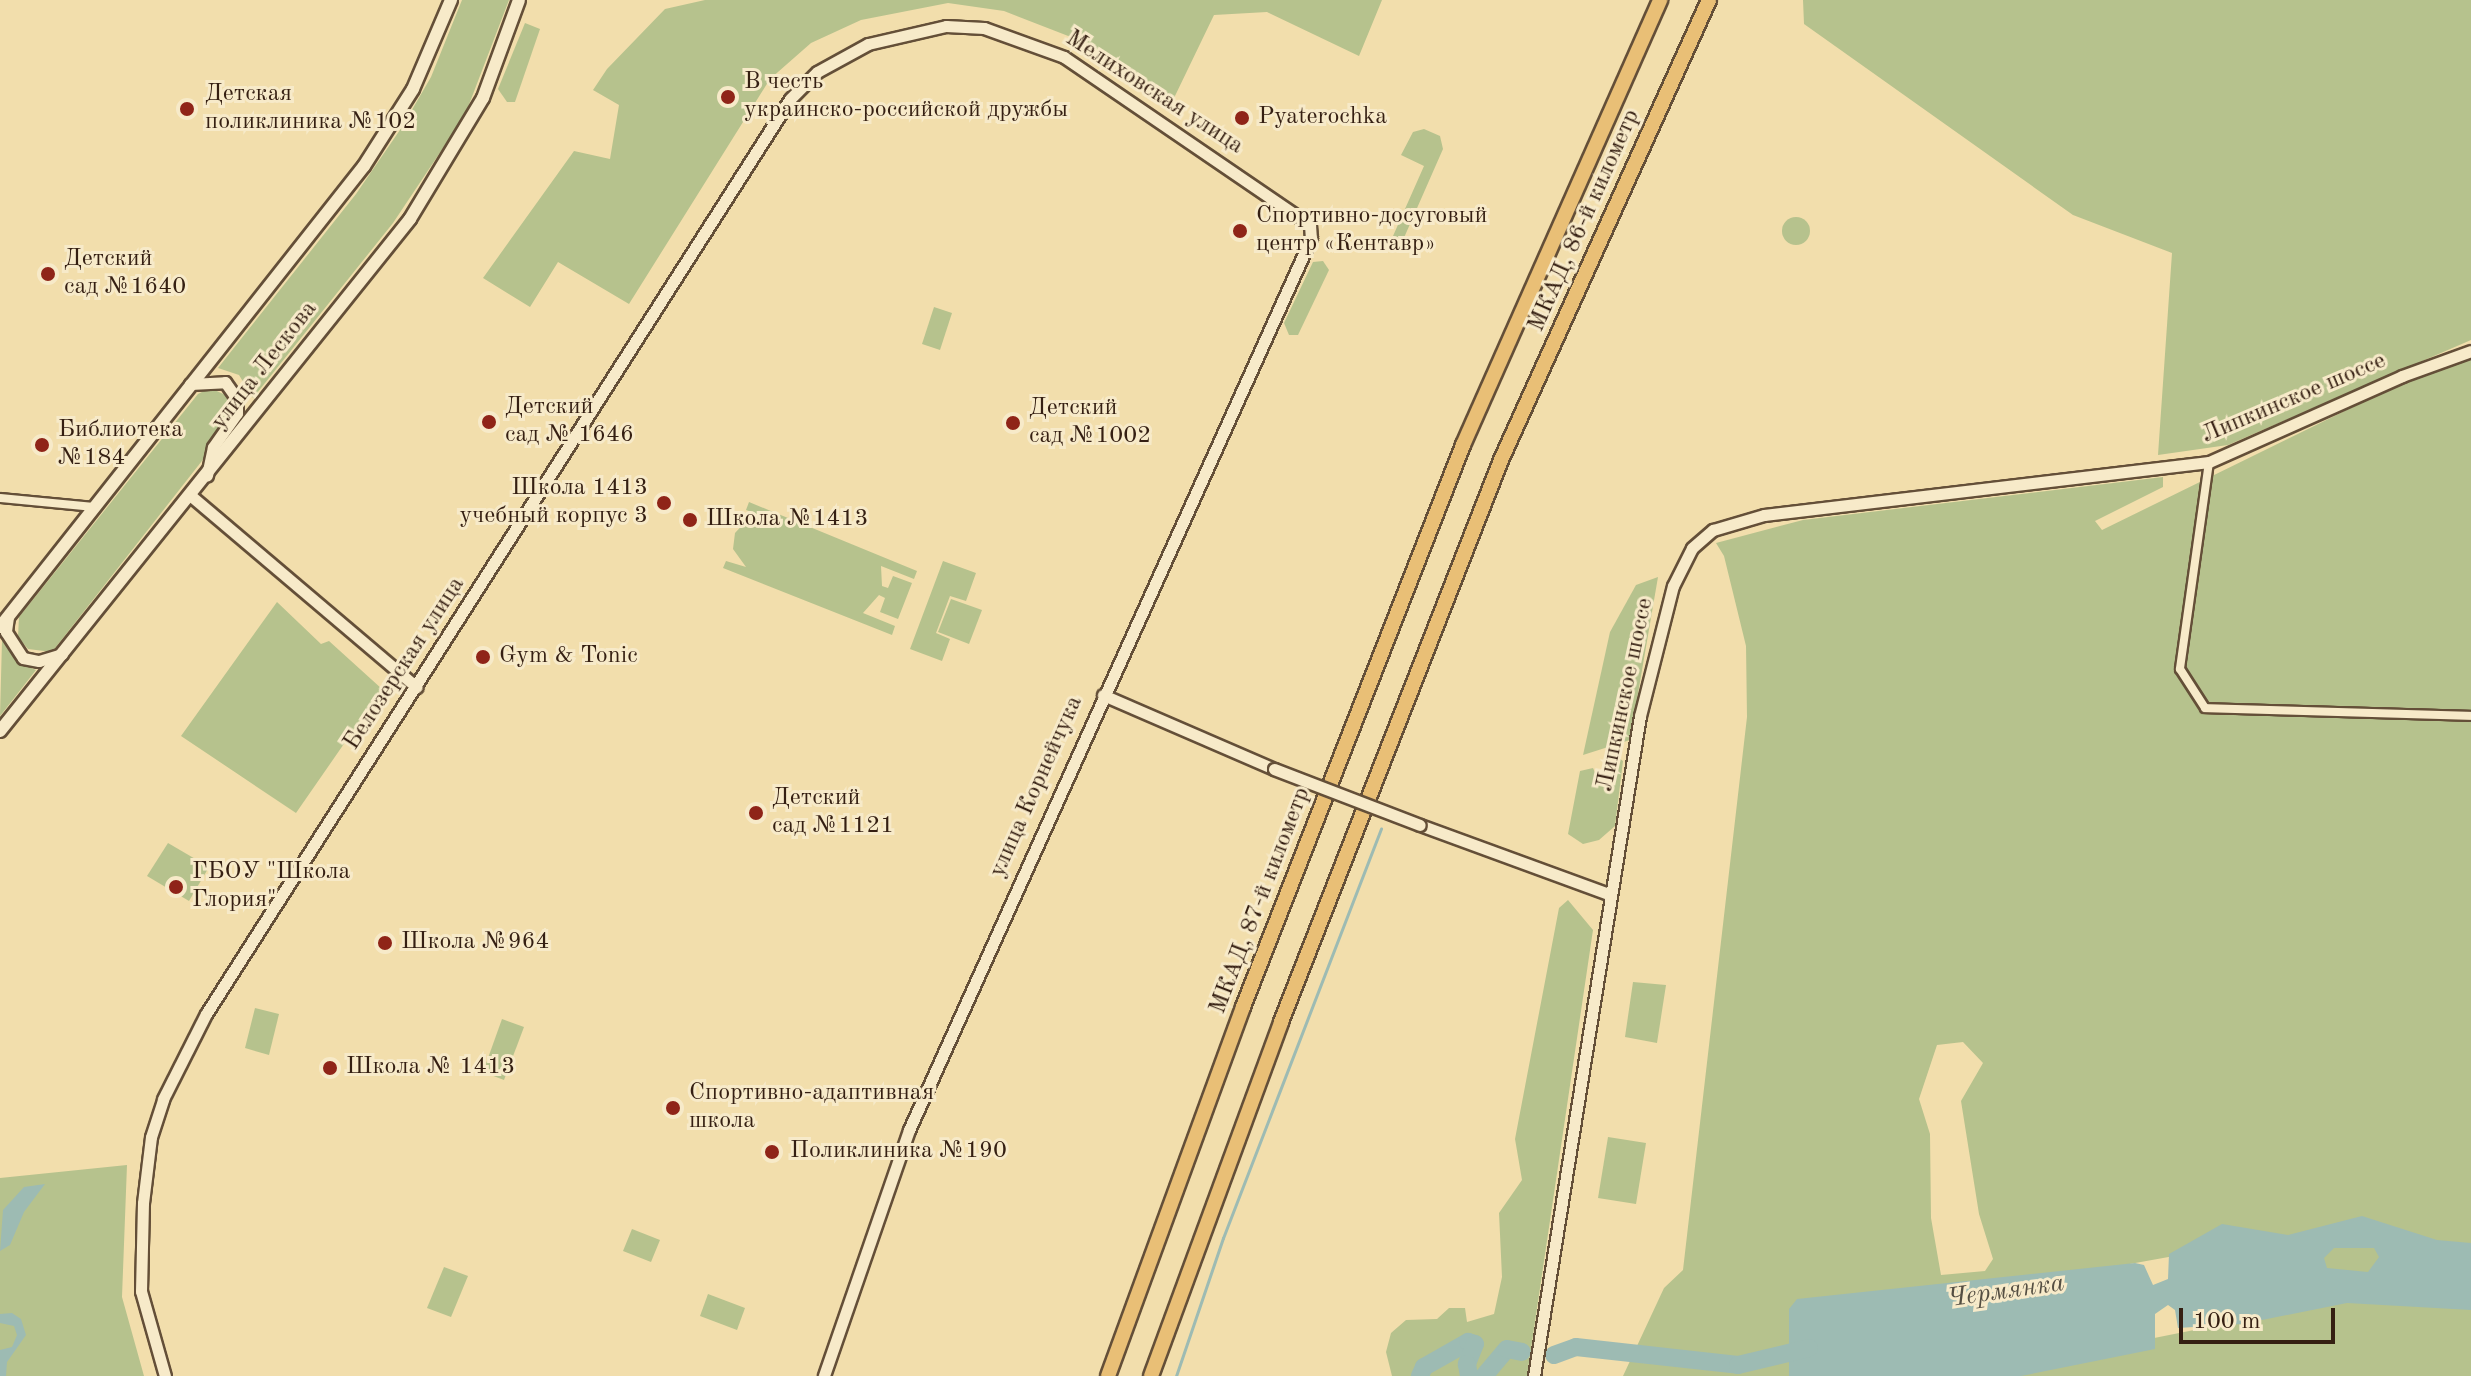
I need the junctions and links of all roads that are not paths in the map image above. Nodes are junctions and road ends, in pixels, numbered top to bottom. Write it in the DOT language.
graph roads {
  1 [pos="451,0"];
  2 [pos="519,0"];
  3 [pos="1660,0"];
  4 [pos="1709,0"];
  5 [pos="868,44"];
  6 [pos="1310,225"];
  7 [pos="2471,351"];
  8 [pos="190,384"];
  9 [pos="1463,445"];
  10 [pos="2209,462"];
  11 [pos="207,475"];
  12 [pos="190,495"];
  13 [pos="0,498"];
  14 [pos="93,507"];
  15 [pos="4,622"];
  16 [pos="63,654"];
  17 [pos="416,687"];
  18 [pos="1103,695"];
  19 [pos="2471,716"];
  20 [pos="0,731"];
  21 [pos="1609,894"];
  22 [pos="165,1376"];
  23 [pos="824,1376"];
  24 [pos="1108,1376"];
  25 [pos="1151,1376"];
  26 [pos="1534,1376"];
  1 -- 8 [label="main road, улица Лескова"];
  2 -- 11 [label="main road, улица Лескова"];
  3 -- 9 [label="highway, МКАД, 86-й километр"];
  4 -- 25 [label="highway, МКАД, 86-й километр"];
  5 -- 6 [label="street, Мелиховская улица"];
  5 -- 17 [label="street, Белозерская улица"];
  6 -- 18 [label="street, улица Корнейчука"];
  7 -- 10 [label="street, Липкинское шоссе"];
  8 -- 11 [label="street"];
  8 -- 14 [label="main road, улица Лескова"];
  9 -- 24 [label="highway, МКАД, 87-й километр"];
  10 -- 19 [label="street"];
  10 -- 21 [label="street, Липкинское шоссе"];
  11 -- 12 [label="main road, улица Лескова"];
  12 -- 16 [label="main road, улица Лескова"];
  12 -- 17 [label="street"];
  13 -- 14 [label="street"];
  14 -- 15 [label="main road, улица Лескова"];
  15 -- 16 [label="street"];
  16 -- 20 [label="main road, улица Лескова"];
  17 -- 22 [label="street, Белозерская улица"];
  18 -- 21 [label="street, bridge"];
  18 -- 23 [label="street, улица Корнейчука"];
  21 -- 26 [label="street, Липкинское шоссе"];
}
